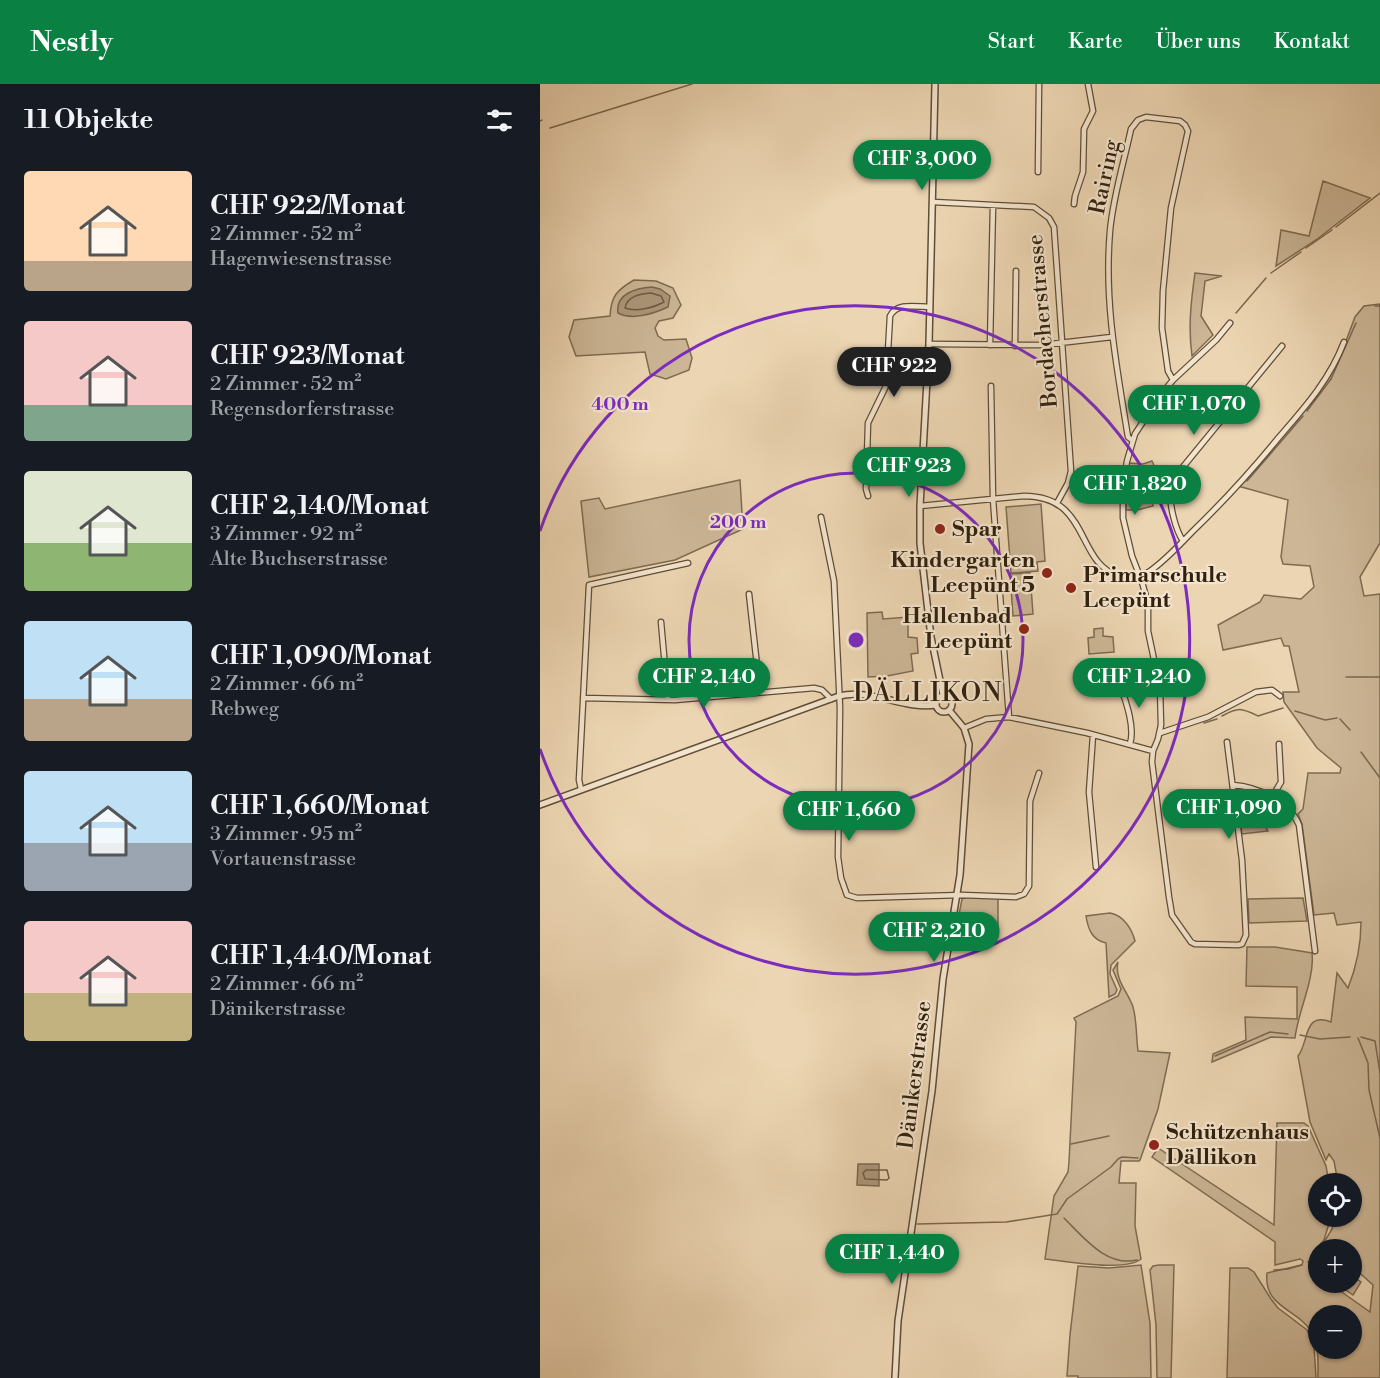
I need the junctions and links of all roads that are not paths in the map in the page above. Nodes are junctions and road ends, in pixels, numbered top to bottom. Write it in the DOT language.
graph roads {
  1 [pos="935,84"];
  2 [pos="1039,84"];
  3 [pos="1088,84"];
  4 [pos="1038,172"];
  5 [pos="933,202"];
  6 [pos="1074,204"];
  7 [pos="993,206"];
  8 [pos="1016,271"];
  9 [pos="930,307"];
  10 [pos="1230,323"];
  11 [pos="1112,337"];
  12 [pos="1344,342"];
  13 [pos="929,344"];
  14 [pos="1063,344"];
  15 [pos="990,345"];
  16 [pos="1015,346"];
  17 [pos="1282,346"];
  18 [pos="1173,380"];
  19 [pos="991,386"];
  20 [pos="1132,440"];
  21 [pos="868,496"];
  22 [pos="993,499"];
  23 [pos="1058,504"];
  24 [pos="920,506"];
  25 [pos="821,517"];
  26 [pos="1183,541"];
  27 [pos="688,562"];
  28 [pos="1139,575"];
  29 [pos="749,594"];
  30 [pos="661,622"];
  31 [pos="1117,675"];
  32 [pos="760,693"];
  33 [pos="943,695"];
  34 [pos="839,696"];
  35 [pos="1280,696"];
  36 [pos="583,698"];
  37 [pos="831,699"];
  38 [pos="668,700"];
  39 [pos="936,705"];
  40 [pos="949,710"];
  41 [pos="1010,717"];
  42 [pos="964,728"];
  43 [pos="1160,733"];
  44 [pos="1093,735"];
  45 [pos="1227,742"];
  46 [pos="1130,744"];
  47 [pos="1279,744"];
  48 [pos="1152,752"];
  49 [pos="1039,773"];
  50 [pos="1233,785"];
  51 [pos="581,789"];
  52 [pos="1272,797"];
  53 [pos="540,805"];
  54 [pos="1096,867"];
  55 [pos="957,895"];
  56 [pos="1315,951"];
  57 [pos="895,1378"];
  1 -- 5 [label="street"];
  2 -- 4 [label="street"];
  3 -- 6 [label="street"];
  5 -- 7 [label="street, Bordacherstrasse"];
  5 -- 9 [label="street"];
  7 -- 14 [label="street, Bordacherstrasse"];
  7 -- 15 [label="street"];
  8 -- 16 [label="street"];
  9 -- 13 [label="street"];
  9 -- 21 [label="street"];
  10 -- 18 [label="street"];
  11 -- 14 [label="street"];
  11 -- 18 [label="street, Rairing"];
  11 -- 20 [label="street, Rairing"];
  12 -- 26 [label="street"];
  13 -- 15 [label="street"];
  13 -- 24 [label="street"];
  14 -- 16 [label="street"];
  14 -- 23 [label="street, Bordacherstrasse"];
  15 -- 16 [label="street"];
  17 -- 26 [label="street"];
  18 -- 20 [label="street"];
  19 -- 22 [label="street"];
  20 -- 28 [label="street"];
  22 -- 23 [label="street"];
  22 -- 24 [label="street"];
  22 -- 41 [label="street"];
  23 -- 28 [label="street"];
  24 -- 33 [label="street"];
  25 -- 34 [label="street"];
  26 -- 28 [label="street"];
  27 -- 36 [label="street"];
  28 -- 43 [label="street"];
  29 -- 32 [label="street"];
  30 -- 38 [label="street"];
  31 -- 46 [label="street"];
  32 -- 37 [label="street"];
  32 -- 38 [label="street"];
  33 -- 39 [label="street"];
  33 -- 40 [label="street"];
  34 -- 37 [label="street"];
  34 -- 39 [label="street"];
  34 -- 55 [label="street"];
  35 -- 43 [label="street"];
  36 -- 38 [label="street"];
  36 -- 51 [label="street"];
  37 -- 51 [label="street"];
  39 -- 40 [label="street"];
  40 -- 42 [label="street"];
  41 -- 42 [label="street"];
  41 -- 44 [label="street"];
  42 -- 55 [label="street, Dänikerstrasse"];
  43 -- 48 [label="street"];
  44 -- 46 [label="street"];
  44 -- 54 [label="street"];
  45 -- 50 [label="street"];
  46 -- 48 [label="street"];
  47 -- 52 [label="street"];
  48 -- 50 [label="street"];
  49 -- 55 [label="street"];
  50 -- 52 [label="street"];
  51 -- 53 [label="street"];
  52 -- 56 [label="street"];
  55 -- 57 [label="street, Dänikerstrasse"];
}
